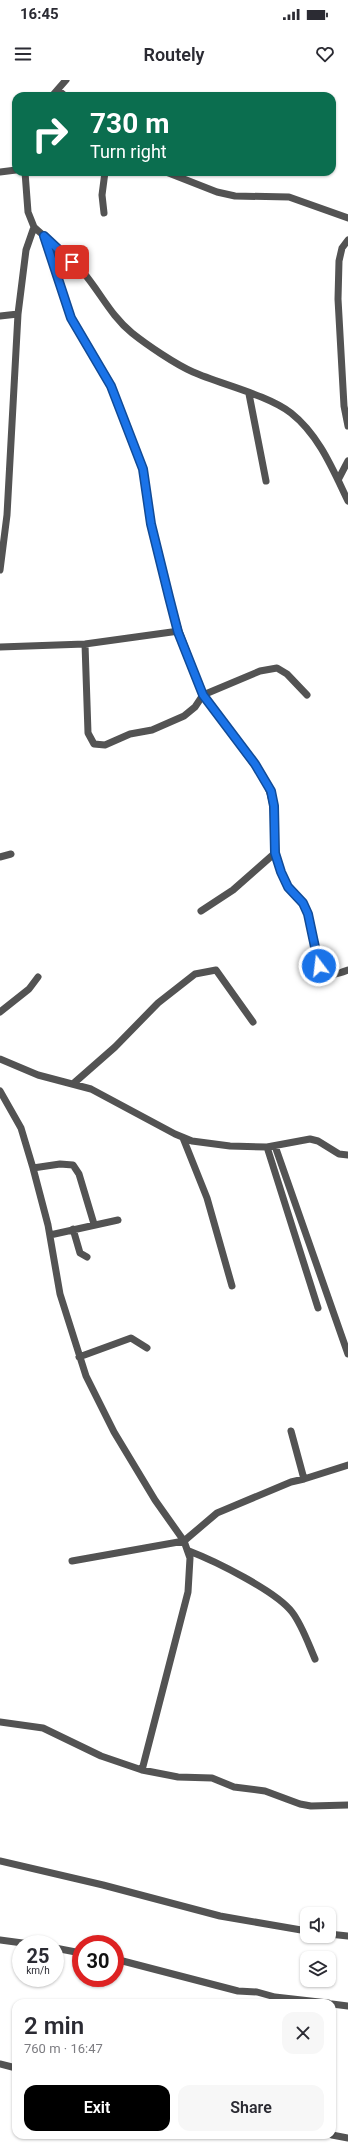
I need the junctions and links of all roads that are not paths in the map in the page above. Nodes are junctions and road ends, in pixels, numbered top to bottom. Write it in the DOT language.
graph roads {
  1 [pos="66,80"];
  2 [pos="58,90"];
  3 [pos="60,92"];
  4 [pos="12,170"];
  5 [pos="0,172"];
  6 [pos="25,176"];
  7 [pos="104,176"];
  8 [pos="176,176"];
  9 [pos="104,213"];
  10 [pos="348,218"];
  11 [pos="34,227"];
  12 [pos="44,236"];
  13 [pos="348,240"];
  14 [pos="18,314"];
  15 [pos="0,316"];
  16 [pos="249,394"];
  17 [pos="348,426"];
  18 [pos="348,461"];
  19 [pos="338,480"];
  20 [pos="266,481"];
  21 [pos="348,501"];
  22 [pos="4,515"];
  23 [pos="0,570"];
  24 [pos="178,632"];
  25 [pos="85,644"];
  26 [pos="0,647"];
  27 [pos="203,695"];
  28 [pos="307,695"];
  29 [pos="275,853"];
  30 [pos="11,854"];
  31 [pos="0,857"];
  32 [pos="201,911"];
  33 [pos="348,970"];
  34 [pos="38,977"];
  35 [pos="0,1012"];
  36 [pos="253,1022"];
  37 [pos="0,1059"];
  38 [pos="74,1083"];
  39 [pos="0,1091"];
  40 [pos="184,1138"];
  41 [pos="271,1147"];
  42 [pos="348,1156"];
  43 [pos="33,1168"];
  44 [pos="118,1220"];
  45 [pos="94,1224"];
  46 [pos="73,1229"];
  47 [pos="50,1235"];
  48 [pos="88,1257"];
  49 [pos="232,1286"];
  50 [pos="318,1308"];
  51 [pos="147,1348"];
  52 [pos="348,1354"];
  53 [pos="79,1357"];
  54 [pos="291,1432"];
  55 [pos="348,1465"];
  56 [pos="304,1479"];
  57 [pos="184,1541"];
  58 [pos="189,1552"];
  59 [pos="72,1561"];
  60 [pos="315,1659"];
  61 [pos="0,1722"];
  62 [pos="142,1770"];
  63 [pos="348,1805"];
  64 [pos="0,1862"];
  65 [pos="300,1930"];
  66 [pos="336,1935"];
  67 [pos="348,1936"];
  68 [pos="0,1940"];
  69 [pos="12,1942"];
  70 [pos="124,1961"];
  71 [pos="293,1999"];
  72 [pos="336,2004"];
  73 [pos="348,2006"];
  74 [pos="0,2064"];
  75 [pos="12,2067"];
  76 [pos="336,2136"];
  77 [pos="348,2138"];
  1 -- 2 [label="street"];
  2 -- 3 [label="street"];
  4 -- 5 [label="street"];
  6 -- 11 [label="street"];
  7 -- 9 [label="street"];
  8 -- 10 [label="street"];
  11 -- 12 [label="street"];
  11 -- 14 [label="street"];
  12 -- 16 [label="street"];
  12 -- 24 [label="street"];
  13 -- 17 [label="street"];
  14 -- 15 [label="street"];
  14 -- 22 [label="street"];
  16 -- 19 [label="street"];
  16 -- 20 [label="street"];
  18 -- 19 [label="street"];
  19 -- 21 [label="street"];
  22 -- 23 [label="street"];
  24 -- 25 [label="street"];
  24 -- 27 [label="street"];
  25 -- 26 [label="street"];
  25 -- 27 [label="street"];
  27 -- 28 [label="street"];
  27 -- 29 [label="street"];
  29 -- 32 [label="street"];
  29 -- 33 [label="street"];
  30 -- 31 [label="street"];
  34 -- 35 [label="street"];
  36 -- 38 [label="street"];
  37 -- 38 [label="street"];
  38 -- 40 [label="street"];
  39 -- 43 [label="street"];
  40 -- 41 [label="street"];
  40 -- 49 [label="street"];
  41 -- 42 [label="street"];
  41 -- 50 [label="street"];
  41 -- 52 [label="street"];
  43 -- 45 [label="street"];
  43 -- 47 [label="street"];
  44 -- 45 [label="street"];
  45 -- 46 [label="street"];
  46 -- 47 [label="street"];
  46 -- 48 [label="street"];
  47 -- 53 [label="street"];
  51 -- 53 [label="street"];
  53 -- 57 [label="street"];
  54 -- 56 [label="street"];
  55 -- 56 [label="street"];
  56 -- 57 [label="street"];
  57 -- 58 [label="street"];
  57 -- 59 [label="street"];
  58 -- 60 [label="street"];
  58 -- 62 [label="street"];
  61 -- 62 [label="street"];
  62 -- 63 [label="street"];
  64 -- 65 [label="street"];
  66 -- 67 [label="street"];
  68 -- 69 [label="street"];
  70 -- 71 [label="street"];
  72 -- 73 [label="street"];
  74 -- 75 [label="street"];
  76 -- 77 [label="street"];
}
